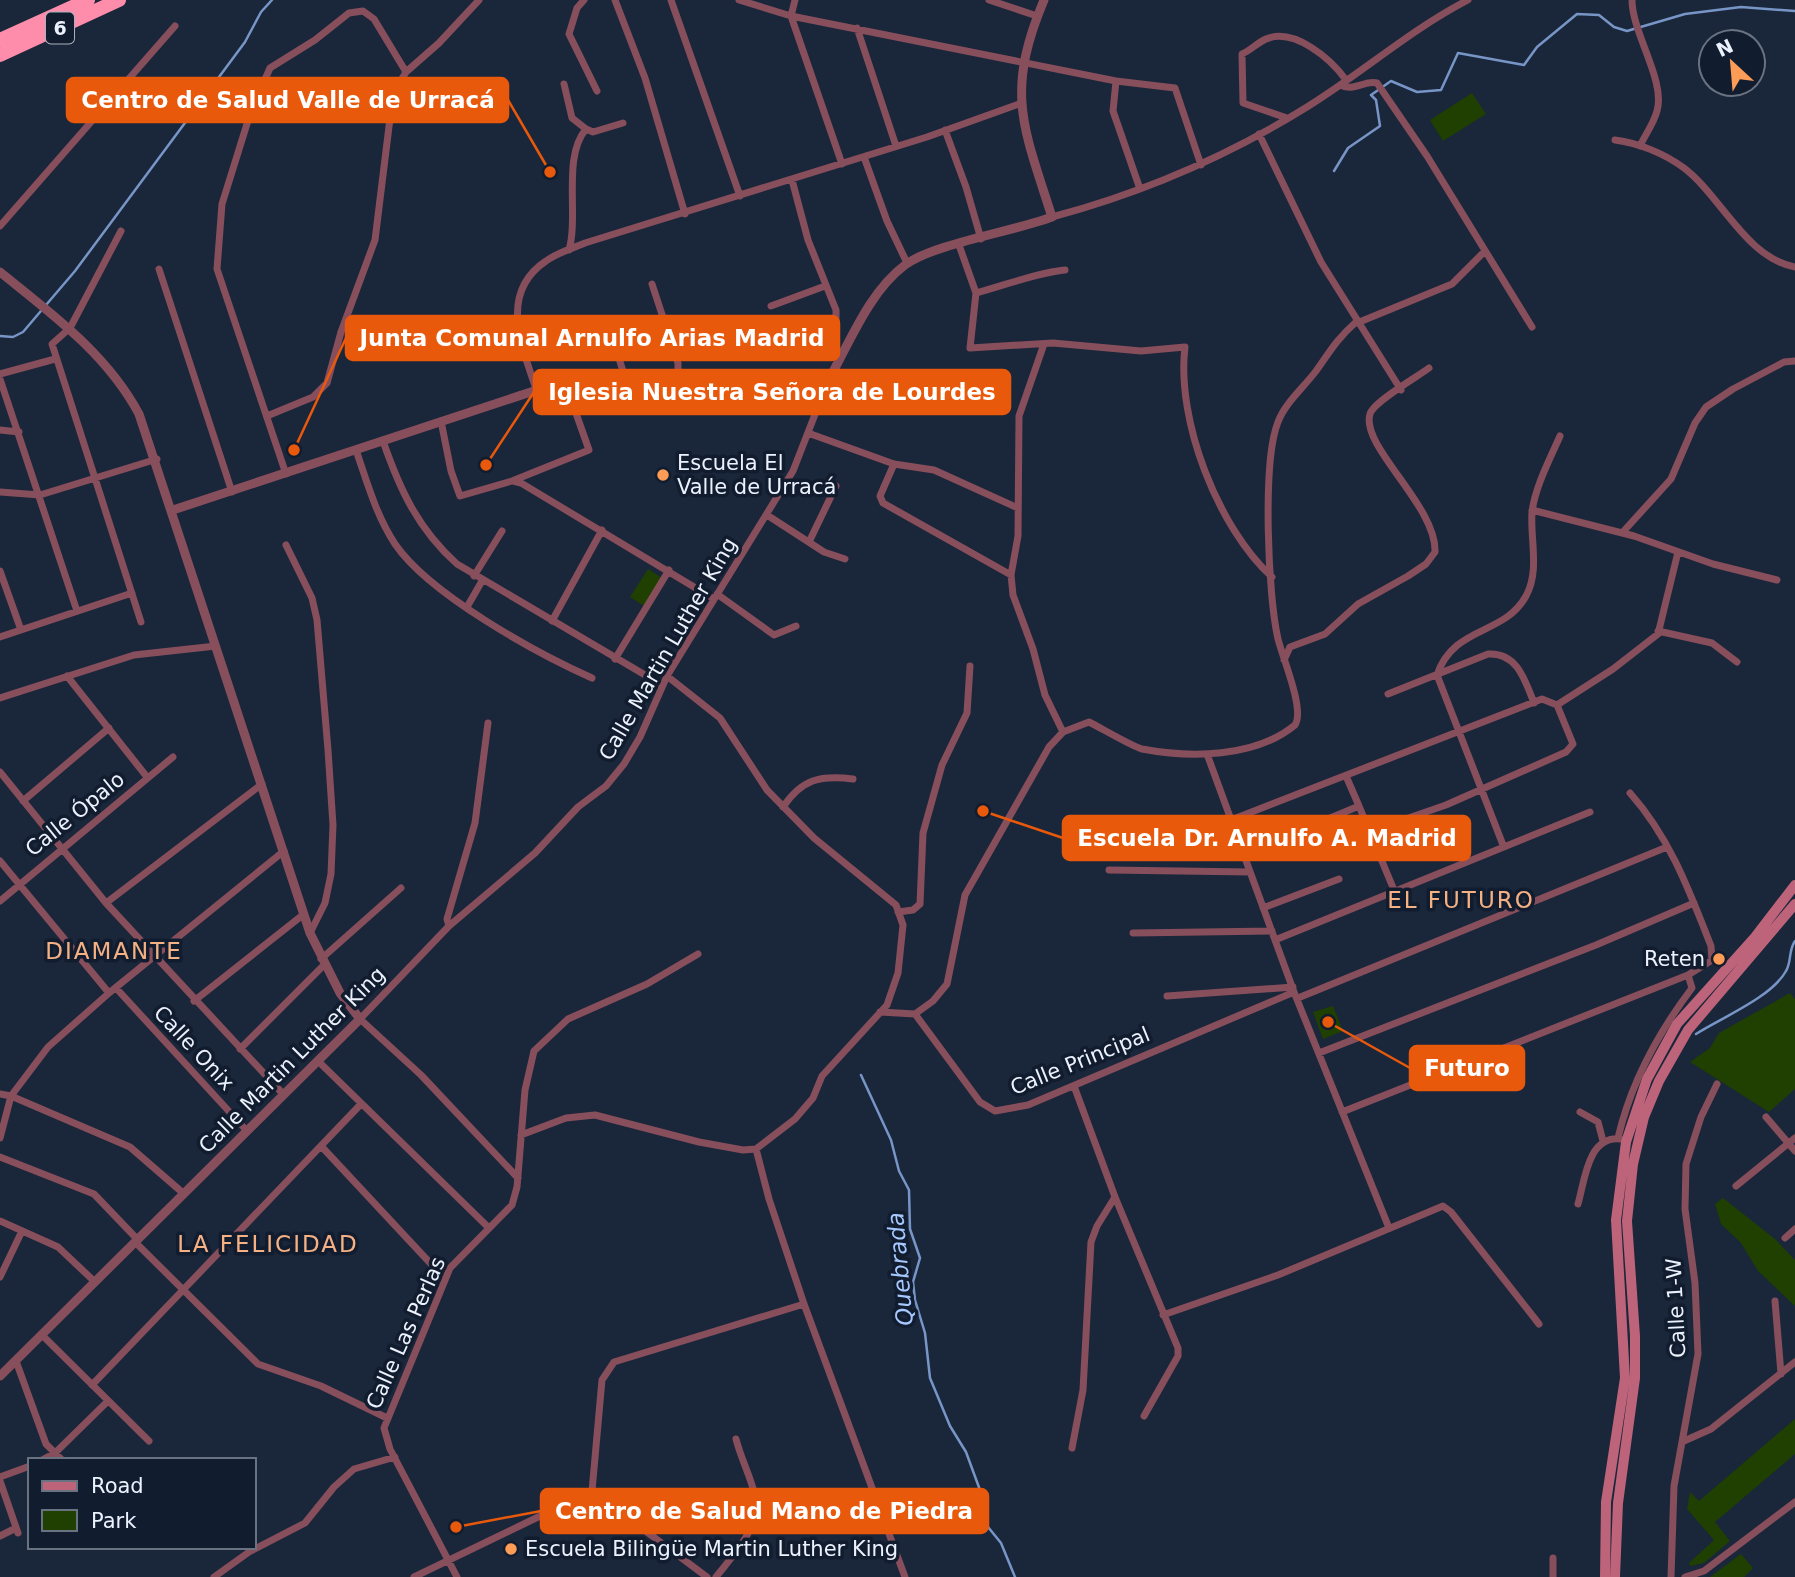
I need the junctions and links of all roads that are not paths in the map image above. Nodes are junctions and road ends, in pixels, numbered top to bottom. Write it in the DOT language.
graph roads {
  1 [pos="88,0"];
  2 [pos="119,0"];
  3 [pos="480,0"];
  4 [pos="584,0"];
  5 [pos="615,0"];
  6 [pos="671,0"];
  7 [pos="738,0"];
  8 [pos="795,0"];
  9 [pos="989,0"];
  10 [pos="1044,0"];
  11 [pos="1446,0"];
  12 [pos="1468,0"];
  13 [pos="1632,0"];
  14 [pos="1448,10"];
  15 [pos="791,16"];
  16 [pos="1037,16"];
  17 [pos="175,26"];
  18 [pos="857,28"];
  19 [pos="0,40"];
  20 [pos="0,55"];
  21 [pos="1023,62"];
  22 [pos="406,72"];
  23 [pos="1116,81"];
  24 [pos="1343,83"];
  25 [pos="564,84"];
  26 [pos="597,91"];
  27 [pos="1019,104"];
  28 [pos="1287,118"];
  29 [pos="623,123"];
  30 [pos="586,129"];
  31 [pos="944,130"];
  32 [pos="1259,134"];
  33 [pos="1615,140"];
  34 [pos="897,146"];
  35 [pos="1640,146"];
  36 [pos="864,157"];
  37 [pos="842,164"];
  38 [pos="1201,165"];
  39 [pos="792,180"];
  40 [pos="1140,189"];
  41 [pos="740,196"];
  42 [pos="685,214"];
  43 [pos="1052,217"];
  44 [pos="0,226"];
  45 [pos="121,231"];
  46 [pos="981,239"];
  47 [pos="959,244"];
  48 [pos="569,250"];
  49 [pos="1485,251"];
  50 [pos="907,263"];
  51 [pos="1795,267"];
  52 [pos="159,269"];
  53 [pos="1065,270"];
  54 [pos="0,272"];
  55 [pos="652,284"];
  56 [pos="825,286"];
  57 [pos="976,293"];
  58 [pos="771,306"];
  59 [pos="836,319"];
  60 [pos="1357,322"];
  61 [pos="1531,327"];
  62 [pos="70,328"];
  63 [pos="611,332"];
  64 [pos="1044,344"];
  65 [pos="55,359"];
  66 [pos="1795,361"];
  67 [pos="1429,368"];
  68 [pos="0,374"];
  69 [pos="625,378"];
  70 [pos="678,378"];
  71 [pos="0,379"];
  72 [pos="828,381"];
  73 [pos="566,385"];
  74 [pos="536,389"];
  75 [pos="1401,390"];
  76 [pos="908,408"];
  77 [pos="267,416"];
  78 [pos="441,421"];
  79 [pos="0,430"];
  80 [pos="19,432"];
  81 [pos="808,433"];
  82 [pos="1560,436"];
  83 [pos="383,441"];
  84 [pos="356,450"];
  85 [pos="157,459"];
  86 [pos="894,464"];
  87 [pos="286,474"];
  88 [pos="95,479"];
  89 [pos="512,481"];
  90 [pos="836,486"];
  91 [pos="0,492"];
  92 [pos="232,492"];
  93 [pos="40,495"];
  94 [pos="1018,508"];
  95 [pos="173,510"];
  96 [pos="1532,510"];
  97 [pos="767,515"];
  98 [pos="602,530"];
  99 [pos="502,531"];
  100 [pos="1622,533"];
  101 [pos="809,542"];
  102 [pos="286,545"];
  103 [pos="1678,552"];
  104 [pos="845,559"];
  105 [pos="668,570"];
  106 [pos="0,571"];
  107 [pos="1011,575"];
  108 [pos="474,576"];
  109 [pos="1273,578"];
  110 [pos="1777,580"];
  111 [pos="482,581"];
  112 [pos="132,593"];
  113 [pos="716,596"];
  114 [pos="467,607"];
  115 [pos="77,611"];
  116 [pos="552,621"];
  117 [pos="141,622"];
  118 [pos="796,626"];
  119 [pos="20,630"];
  120 [pos="1658,631"];
  121 [pos="0,637"];
  122 [pos="216,646"];
  123 [pos="615,659"];
  124 [pos="1284,661"];
  125 [pos="1737,662"];
  126 [pos="970,666"];
  127 [pos="1437,674"];
  128 [pos="67,676"];
  129 [pos="667,676"];
  130 [pos="592,678"];
  131 [pos="662,685"];
  132 [pos="1388,694"];
  133 [pos="0,698"];
  134 [pos="1534,702"];
  135 [pos="1557,705"];
  136 [pos="488,723"];
  137 [pos="109,728"];
  138 [pos="1063,732"];
  139 [pos="1457,732"];
  140 [pos="1207,754"];
  141 [pos="173,757"];
  142 [pos="0,772"];
  143 [pos="1346,776"];
  144 [pos="147,777"];
  145 [pos="853,779"];
  146 [pos="262,784"];
  147 [pos="1481,788"];
  148 [pos="1630,793"];
  149 [pos="23,801"];
  150 [pos="1359,806"];
  151 [pos="783,807"];
  152 [pos="1590,812"];
  153 [pos="1231,820"];
  154 [pos="1371,831"];
  155 [pos="1503,845"];
  156 [pos="1667,847"];
  157 [pos="61,848"];
  158 [pos="284,852"];
  159 [pos="1244,854"];
  160 [pos="0,861"];
  161 [pos="1109,870"];
  162 [pos="1250,872"];
  163 [pos="1339,879"];
  164 [pos="18,883"];
  165 [pos="1795,885"];
  166 [pos="401,888"];
  167 [pos="1394,890"];
  168 [pos="0,901"];
  169 [pos="106,903"];
  170 [pos="1694,903"];
  171 [pos="1795,904"];
  172 [pos="1263,908"];
  173 [pos="898,912"];
  174 [pos="304,915"];
  175 [pos="449,926"];
  176 [pos="1272,930"];
  177 [pos="310,933"];
  178 [pos="1133,933"];
  179 [pos="1275,940"];
  180 [pos="698,954"];
  181 [pos="155,956"];
  182 [pos="323,962"];
  183 [pos="1688,975"];
  184 [pos="112,990"];
  185 [pos="1295,992"];
  186 [pos="1167,996"];
  187 [pos="194,1001"];
  188 [pos="880,1012"];
  189 [pos="915,1014"];
  190 [pos="360,1018"];
  191 [pos="240,1049"];
  192 [pos="1319,1054"];
  193 [pos="318,1060"];
  194 [pos="1717,1084"];
  195 [pos="1074,1086"];
  196 [pos="0,1094"];
  197 [pos="284,1095"];
  198 [pos="11,1096"];
  199 [pos="361,1104"];
  200 [pos="1342,1112"];
  201 [pos="1580,1112"];
  202 [pos="1766,1117"];
  203 [pos="247,1131"];
  204 [pos="522,1135"];
  205 [pos="0,1138"];
  206 [pos="1622,1140"];
  207 [pos="1792,1141"];
  208 [pos="1603,1142"];
  209 [pos="322,1147"];
  210 [pos="756,1149"];
  211 [pos="1795,1151"];
  212 [pos="0,1157"];
  213 [pos="518,1178"];
  214 [pos="1737,1186"];
  215 [pos="183,1193"];
  216 [pos="1115,1197"];
  217 [pos="1578,1204"];
  218 [pos="0,1221"];
  219 [pos="488,1227"];
  220 [pos="1389,1228"];
  221 [pos="1795,1229"];
  222 [pos="22,1231"];
  223 [pos="1785,1238"];
  224 [pos="136,1241"];
  225 [pos="0,1277"];
  226 [pos="445,1279"];
  227 [pos="95,1282"];
  228 [pos="183,1290"];
  229 [pos="1775,1301"];
  230 [pos="804,1304"];
  231 [pos="1163,1315"];
  232 [pos="1539,1324"];
  233 [pos="42,1335"];
  234 [pos="16,1361"];
  235 [pos="1795,1362"];
  236 [pos="1780,1374"];
  237 [pos="0,1376"];
  238 [pos="92,1385"];
  239 [pos="108,1401"];
  240 [pos="1144,1416"];
  241 [pos="387,1418"];
  242 [pos="736,1439"];
  243 [pos="149,1441"];
  244 [pos="1684,1441"];
  245 [pos="1072,1448"];
  246 [pos="55,1453"];
  247 [pos="395,1457"];
  248 [pos="46,1458"];
  249 [pos="60,1458"];
  250 [pos="28,1467"];
  251 [pos="0,1479"];
  252 [pos="592,1491"];
  253 [pos="1795,1502"];
  254 [pos="0,1536"];
  255 [pos="256,1548"];
  256 [pos="255,1549"];
  257 [pos="1553,1558"];
  258 [pos="449,1561"];
  259 [pos="214,1577"];
  260 [pos="414,1577"];
  261 [pos="457,1577"];
  262 [pos="707,1577"];
  263 [pos="716,1577"];
  264 [pos="905,1577"];
  265 [pos="1553,1577"];
  266 [pos="1605,1577"];
  267 [pos="1615,1577"];
  268 [pos="1671,1577"];
  269 [pos="1685,1577"];
  1 -- 19 [label="highway, 6"];
  2 -- 20 [label="highway, 6"];
  3 -- 22 [label="street"];
  4 -- 26 [label="street"];
  5 -- 42 [label="street"];
  6 -- 41 [label="street"];
  7 -- 15 [label="street"];
  8 -- 15 [label="street"];
  9 -- 16 [label="street"];
  10 -- 16 [label="street"];
  11 -- 14 [label="street"];
  12 -- 14 [label="street, Calle Martin Luther King"];
  13 -- 35 [label="street"];
  14 -- 24 [label="street, Calle Martin Luther King"];
  15 -- 18 [label="street"];
  15 -- 37 [label="street"];
  16 -- 21 [label="street"];
  17 -- 44 [label="street"];
  18 -- 21 [label="street"];
  18 -- 34 [label="street"];
  21 -- 23 [label="street"];
  21 -- 27 [label="street"];
  22 -- 77 [label="street"];
  22 -- 77 [label="street"];
  23 -- 38 [label="street"];
  23 -- 40 [label="street"];
  24 -- 28 [label="street, Calle Martin Luther King"];
  24 -- 28 [label="street"];
  24 -- 49 [label="street"];
  25 -- 30 [label="street"];
  27 -- 31 [label="street"];
  27 -- 43 [label="street"];
  28 -- 32 [label="street, Calle Martin Luther King"];
  29 -- 30 [label="street"];
  30 -- 48 [label="street"];
  31 -- 34 [label="street"];
  31 -- 46 [label="street"];
  32 -- 38 [label="street, Calle Martin Luther King"];
  32 -- 60 [label="street"];
  33 -- 35 [label="street"];
  34 -- 36 [label="street"];
  35 -- 51 [label="street"];
  36 -- 37 [label="street"];
  36 -- 50 [label="street"];
  37 -- 39 [label="street"];
  38 -- 40 [label="street, Calle Martin Luther King"];
  39 -- 41 [label="street"];
  39 -- 56 [label="street"];
  40 -- 43 [label="street, Calle Martin Luther King"];
  41 -- 42 [label="street"];
  42 -- 48 [label="street"];
  43 -- 46 [label="street, Calle Martin Luther King"];
  45 -- 62 [label="street"];
  46 -- 47 [label="street, Calle Martin Luther King"];
  47 -- 50 [label="street, Calle Martin Luther King"];
  47 -- 57 [label="street"];
  48 -- 74 [label="street"];
  49 -- 60 [label="street"];
  49 -- 61 [label="street"];
  50 -- 72 [label="street, Calle Martin Luther King"];
  52 -- 92 [label="street"];
  53 -- 57 [label="street"];
  54 -- 62 [label="street"];
  55 -- 70 [label="street"];
  56 -- 58 [label="street"];
  56 -- 59 [label="street"];
  57 -- 64 [label="street"];
  60 -- 75 [label="street"];
  60 -- 109 [label="street"];
  62 -- 65 [label="street"];
  62 -- 85 [label="street"];
  63 -- 69 [label="street"];
  64 -- 94 [label="street"];
  64 -- 109 [label="street"];
  65 -- 68 [label="street"];
  65 -- 88 [label="street"];
  66 -- 100 [label="street"];
  67 -- 75 [label="street"];
  69 -- 70 [label="street"];
  69 -- 73 [label="street"];
  70 -- 72 [label="street"];
  71 -- 80 [label="street"];
  72 -- 76 [label="street"];
  72 -- 81 [label="street, Calle Martin Luther King"];
  73 -- 74 [label="street"];
  73 -- 89 [label="street"];
  74 -- 78 [label="street"];
  75 -- 124 [label="street"];
  77 -- 87 [label="street"];
  78 -- 83 [label="street"];
  78 -- 89 [label="street"];
  79 -- 80 [label="street"];
  80 -- 93 [label="street"];
  81 -- 86 [label="street"];
  81 -- 97 [label="street, Calle Martin Luther King"];
  82 -- 96 [label="street"];
  83 -- 84 [label="street"];
  83 -- 108 [label="street"];
  84 -- 87 [label="street"];
  84 -- 114 [label="street"];
  85 -- 88 [label="street"];
  85 -- 95 [label="street"];
  86 -- 94 [label="street"];
  86 -- 107 [label="street"];
  87 -- 92 [label="street"];
  88 -- 93 [label="street"];
  88 -- 112 [label="street"];
  89 -- 98 [label="street"];
  90 -- 101 [label="street"];
  91 -- 93 [label="street"];
  92 -- 95 [label="street"];
  93 -- 115 [label="street"];
  94 -- 107 [label="street"];
  95 -- 122 [label="street"];
  96 -- 100 [label="street"];
  96 -- 127 [label="street"];
  97 -- 101 [label="street"];
  97 -- 113 [label="street, Calle Martin Luther King"];
  98 -- 105 [label="street"];
  98 -- 116 [label="street"];
  99 -- 108 [label="street"];
  100 -- 103 [label="street"];
  101 -- 104 [label="street"];
  102 -- 177 [label="street"];
  103 -- 110 [label="street"];
  103 -- 120 [label="street"];
  105 -- 113 [label="street"];
  105 -- 123 [label="street"];
  106 -- 119 [label="street"];
  107 -- 138 [label="street"];
  108 -- 111 [label="street"];
  109 -- 124 [label="street"];
  111 -- 114 [label="street"];
  111 -- 116 [label="street"];
  112 -- 115 [label="street"];
  112 -- 117 [label="street"];
  113 -- 118 [label="street"];
  113 -- 129 [label="street, Calle Martin Luther King"];
  114 -- 130 [label="street"];
  115 -- 119 [label="street"];
  116 -- 123 [label="street"];
  119 -- 121 [label="street"];
  120 -- 125 [label="street"];
  120 -- 135 [label="street"];
  122 -- 128 [label="street"];
  122 -- 146 [label="street"];
  123 -- 131 [label="street"];
  124 -- 140 [label="street"];
  126 -- 173 [label="street"];
  127 -- 132 [label="street"];
  127 -- 134 [label="street"];
  127 -- 139 [label="street"];
  128 -- 133 [label="street"];
  128 -- 137 [label="street"];
  129 -- 131 [label="street, Calle Martin Luther King"];
  129 -- 151 [label="street"];
  131 -- 175 [label="street, Calle Martin Luther King"];
  134 -- 135 [label="street"];
  134 -- 139 [label="street"];
  135 -- 147 [label="street"];
  136 -- 175 [label="street"];
  137 -- 144 [label="street"];
  137 -- 149 [label="street"];
  138 -- 140 [label="street"];
  138 -- 189 [label="street"];
  139 -- 143 [label="street"];
  139 -- 147 [label="street"];
  140 -- 153 [label="street"];
  141 -- 144 [label="street, Calle Ópalo"];
  142 -- 149 [label="street"];
  143 -- 150 [label="street"];
  143 -- 153 [label="street"];
  144 -- 157 [label="street, Calle Ópalo"];
  145 -- 151 [label="street"];
  146 -- 158 [label="street"];
  146 -- 169 [label="street"];
  147 -- 154 [label="street"];
  147 -- 155 [label="street"];
  148 -- 156 [label="street"];
  149 -- 157 [label="street"];
  150 -- 154 [label="street"];
  150 -- 159 [label="street"];
  151 -- 173 [label="street"];
  152 -- 155 [label="street"];
  153 -- 159 [label="street"];
  154 -- 167 [label="street"];
  155 -- 167 [label="street"];
  156 -- 170 [label="street"];
  156 -- 185 [label="street, Calle Principal"];
  157 -- 164 [label="street, Calle Ópalo"];
  157 -- 169 [label="street"];
  158 -- 174 [label="street"];
  158 -- 181 [label="street"];
  159 -- 162 [label="street"];
  160 -- 164 [label="street, Calle Onix"];
  161 -- 162 [label="street"];
  162 -- 172 [label="street"];
  163 -- 172 [label="street"];
  164 -- 168 [label="street, Calle Ópalo"];
  164 -- 184 [label="street, Calle Onix"];
  165 -- 206 [label="main road"];
  166 -- 182 [label="street"];
  167 -- 179 [label="street"];
  169 -- 181 [label="street"];
  170 -- 183 [label="street"];
  170 -- 192 [label="street"];
  171 -- 267 [label="main road"];
  172 -- 176 [label="street"];
  173 -- 188 [label="street"];
  174 -- 177 [label="street"];
  174 -- 187 [label="street"];
  175 -- 190 [label="street, Calle Martin Luther King"];
  176 -- 178 [label="street"];
  176 -- 179 [label="street"];
  177 -- 182 [label="street"];
  179 -- 185 [label="street"];
  180 -- 204 [label="street, Calle Las Perlas"];
  181 -- 184 [label="street"];
  181 -- 187 [label="street"];
  182 -- 190 [label="street"];
  182 -- 191 [label="street"];
  183 -- 200 [label="street"];
  183 -- 206 [label="street"];
  184 -- 198 [label="street"];
  184 -- 203 [label="street, Calle Onix"];
  185 -- 186 [label="street"];
  185 -- 192 [label="street"];
  185 -- 195 [label="street, Calle Principal"];
  187 -- 191 [label="street"];
  188 -- 189 [label="street"];
  188 -- 210 [label="street"];
  189 -- 195 [label="street, Calle Principal"];
  190 -- 193 [label="street, Calle Martin Luther King"];
  190 -- 213 [label="street"];
  191 -- 197 [label="street"];
  192 -- 200 [label="street"];
  193 -- 197 [label="street, Calle Martin Luther King"];
  193 -- 199 [label="street"];
  194 -- 244 [label="street, Calle 1-W"];
  195 -- 216 [label="street"];
  196 -- 198 [label="street"];
  197 -- 203 [label="street, Calle Martin Luther King"];
  198 -- 205 [label="street"];
  198 -- 215 [label="street"];
  199 -- 209 [label="street"];
  199 -- 219 [label="street"];
  200 -- 220 [label="street"];
  201 -- 208 [label="street"];
  202 -- 207 [label="street"];
  203 -- 215 [label="street, Calle Martin Luther King"];
  204 -- 210 [label="street"];
  204 -- 213 [label="street, Calle Las Perlas"];
  206 -- 208 [label="street"];
  206 -- 266 [label="main road"];
  207 -- 211 [label="street"];
  207 -- 214 [label="street"];
  208 -- 217 [label="street"];
  209 -- 226 [label="street"];
  209 -- 228 [label="street"];
  210 -- 230 [label="street"];
  212 -- 224 [label="street"];
  213 -- 219 [label="street, Calle Las Perlas"];
  215 -- 224 [label="street, Calle Martin Luther King"];
  216 -- 231 [label="street"];
  216 -- 245 [label="street"];
  218 -- 222 [label="street"];
  219 -- 226 [label="street, Calle Las Perlas"];
  220 -- 231 [label="street"];
  220 -- 232 [label="street"];
  221 -- 223 [label="street"];
  222 -- 225 [label="street"];
  222 -- 227 [label="street"];
  224 -- 227 [label="street, Calle Martin Luther King"];
  224 -- 228 [label="street"];
  226 -- 241 [label="street, Calle Las Perlas"];
  227 -- 233 [label="street, Calle Martin Luther King"];
  228 -- 238 [label="street"];
  228 -- 241 [label="street"];
  229 -- 236 [label="street"];
  230 -- 252 [label="street"];
  230 -- 264 [label="street"];
  231 -- 240 [label="street"];
  233 -- 234 [label="street, Calle Martin Luther King"];
  233 -- 238 [label="street"];
  234 -- 237 [label="street, Calle Martin Luther King"];
  234 -- 246 [label="street"];
  235 -- 236 [label="street"];
  236 -- 244 [label="street"];
  238 -- 239 [label="street"];
  239 -- 243 [label="street"];
  239 -- 246 [label="street"];
  241 -- 247 [label="street, Calle Las Perlas"];
  242 -- 263 [label="street"];
  244 -- 268 [label="street, Calle 1-W"];
  246 -- 248 [label="street"];
  246 -- 249 [label="street"];
  247 -- 255 [label="street"];
  247 -- 258 [label="street, Calle Las Perlas"];
  250 -- 251 [label="street"];
  251 -- 254 [label="street"];
  252 -- 258 [label="street"];
  252 -- 262 [label="street"];
  253 -- 269 [label="street"];
  256 -- 259 [label="street"];
  257 -- 265 [label="street"];
  258 -- 260 [label="street"];
  258 -- 261 [label="street, Calle Las Perlas"];
}
